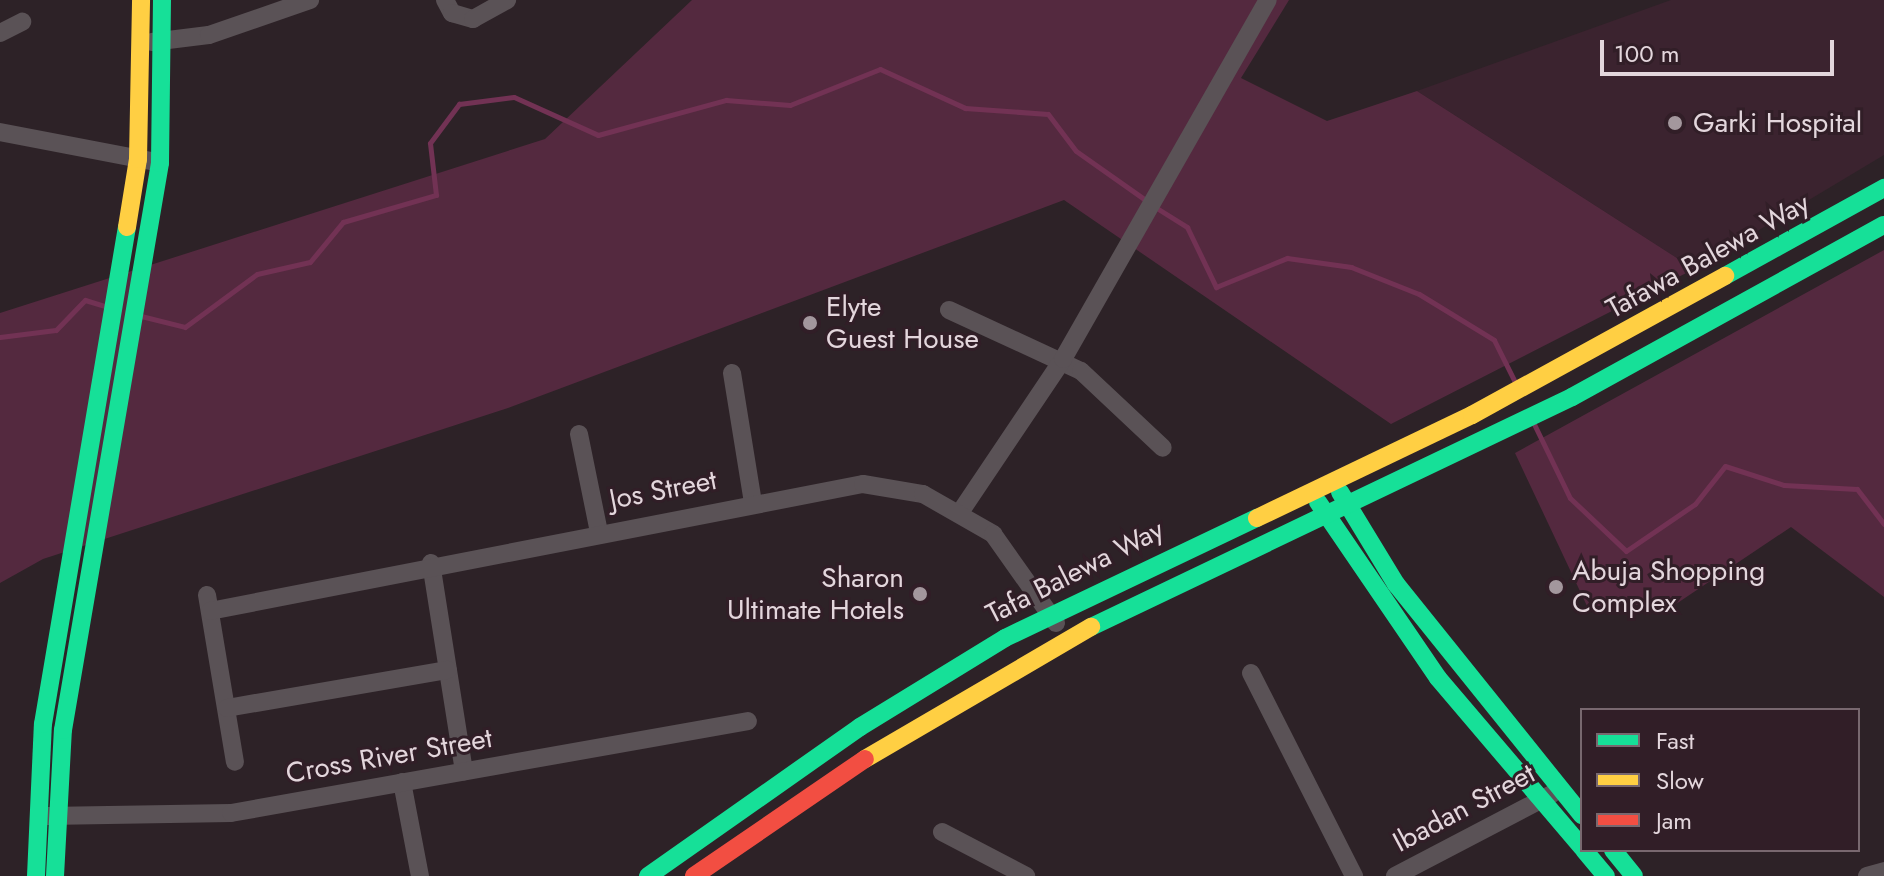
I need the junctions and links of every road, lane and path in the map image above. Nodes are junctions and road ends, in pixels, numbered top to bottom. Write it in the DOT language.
graph roads {
  1 [pos="141,0"];
  2 [pos="162,0"];
  3 [pos="445,0"];
  4 [pos="507,0"];
  5 [pos="1268,0"];
  6 [pos="304,1"];
  7 [pos="22,22"];
  8 [pos="0,33"];
  9 [pos="166,41"];
  10 [pos="145,42"];
  11 [pos="1,137"];
  12 [pos="138,159"];
  13 [pos="160,163"];
  14 [pos="1884,188"];
  15 [pos="1884,225"];
  16 [pos="949,310"];
  17 [pos="1063,359"];
  18 [pos="1558,371"];
  19 [pos="732,373"];
  20 [pos="1572,397"];
  21 [pos="579,434"];
  22 [pos="1163,448"];
  23 [pos="1332,479"];
  24 [pos="1311,488"];
  25 [pos="753,502"];
  26 [pos="1347,505"];
  27 [pos="961,511"];
  28 [pos="1326,515"];
  29 [pos="599,532"];
  30 [pos="431,563"];
  31 [pos="1051,614"];
  32 [pos="1064,640"];
  33 [pos="448,670"];
  34 [pos="1251,673"];
  35 [pos="227,708"];
  36 [pos="748,721"];
  37 [pos="235,762"];
  38 [pos="464,771"];
  39 [pos="402,782"];
  40 [pos="1559,790"];
  41 [pos="1540,799"];
  42 [pos="1580,813"];
  43 [pos="36,816"];
  44 [pos="55,817"];
  45 [pos="942,832"];
  46 [pos="1580,845"];
  47 [pos="1586,852"];
  48 [pos="1615,852"];
  49 [pos="1884,871"];
  50 [pos="36,876"];
  51 [pos="55,876"];
  52 [pos="420,876"];
  53 [pos="648,876"];
  54 [pos="694,876"];
  55 [pos="1026,876"];
  56 [pos="1354,876"];
  57 [pos="1395,876"];
  58 [pos="1606,876"];
  59 [pos="1634,876"];
  60 [pos="1867,876"];
  1 -- 10 [label="main road"];
  2 -- 9 [label="main road"];
  3 -- 4 [label="street"];
  5 -- 17 [label="street"];
  6 -- 9 [label="street"];
  7 -- 8 [label="street"];
  9 -- 10 [label="street"];
  9 -- 13 [label="main road"];
  10 -- 12 [label="main road"];
  11 -- 12 [label="street"];
  12 -- 13 [label="street"];
  12 -- 43 [label="main road"];
  13 -- 44 [label="main road"];
  14 -- 18 [label="main road, Tafawa Balewa Way"];
  15 -- 20 [label="main road, Tafawa Balewa Way"];
  16 -- 17 [label="street"];
  17 -- 22 [label="street"];
  17 -- 27 [label="street"];
  18 -- 23 [label="main road, Tafa Balewa Way"];
  19 -- 25 [label="street"];
  20 -- 26 [label="main road, Tafa Balewa Way"];
  21 -- 29 [label="street"];
  23 -- 24 [label="main road, Tafa Balewa Way"];
  23 -- 26 [label="main road"];
  24 -- 28 [label="main road"];
  24 -- 31 [label="main road, Tafa Balewa Way"];
  25 -- 27 [label="street, Jos Street"];
  25 -- 29 [label="street, Jos Street"];
  26 -- 28 [label="main road, Tafa Balewa Way"];
  26 -- 40 [label="main road"];
  27 -- 31 [label="street, Jos Street"];
  28 -- 32 [label="main road, Tafa Balewa Way"];
  28 -- 41 [label="main road"];
  29 -- 30 [label="street, Jos Street"];
  30 -- 33 [label="street"];
  30 -- 35 [label="street, Jos Street"];
  31 -- 32 [label="street, Jos Street"];
  31 -- 53 [label="main road, Tafa Balewa Way"];
  32 -- 54 [label="main road, Tafa Balewa Way"];
  33 -- 35 [label="street"];
  33 -- 38 [label="street"];
  34 -- 56 [label="street"];
  35 -- 37 [label="street"];
  36 -- 38 [label="street, Cross River Street"];
  38 -- 39 [label="street, Cross River Street"];
  39 -- 44 [label="street, Cross River Street"];
  39 -- 52 [label="street"];
  40 -- 41 [label="street, Ibadan Street"];
  40 -- 42 [label="main road"];
  41 -- 46 [label="main road"];
  41 -- 57 [label="street, Ibadan Street"];
  43 -- 44 [label="street, Cross River Street"];
  43 -- 50 [label="main road"];
  44 -- 51 [label="main road"];
  45 -- 55 [label="street"];
  47 -- 58 [label="main road"];
  48 -- 59 [label="main road"];
  49 -- 60 [label="street"];
}
